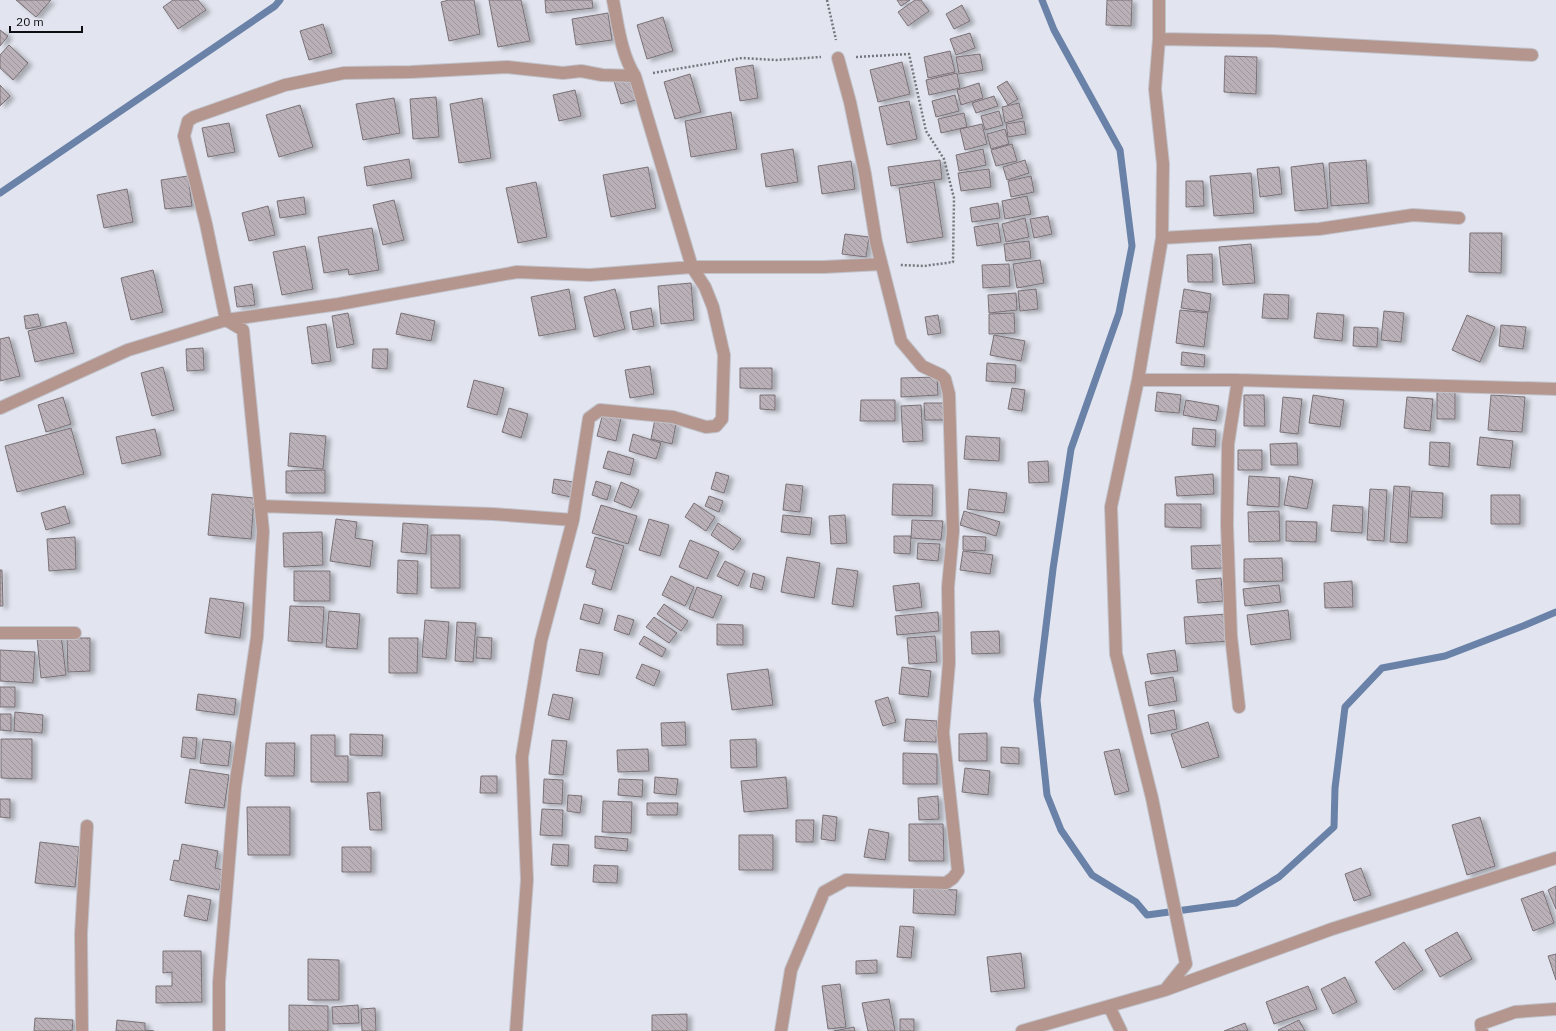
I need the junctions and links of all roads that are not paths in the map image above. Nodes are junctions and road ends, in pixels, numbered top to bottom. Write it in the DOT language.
graph roads {
  1 [pos="613,0"];
  2 [pos="1159,0"];
  3 [pos="1159,39"];
  4 [pos="1532,55"];
  5 [pos="838,58"];
  6 [pos="635,76"];
  7 [pos="1459,218"];
  8 [pos="1162,238"];
  9 [pos="881,264"];
  10 [pos="692,267"];
  11 [pos="226,320"];
  12 [pos="1138,380"];
  13 [pos="1238,380"];
  14 [pos="1556,388"];
  15 [pos="0,408"];
  16 [pos="260,506"];
  17 [pos="573,520"];
  18 [pos="0,632"];
  19 [pos="75,633"];
  20 [pos="1239,707"];
  21 [pos="87,826"];
  22 [pos="1556,858"];
  23 [pos="1165,990"];
  24 [pos="1109,1006"];
  25 [pos="1556,1009"];
  26 [pos="82,1031"];
  27 [pos="219,1031"];
  28 [pos="516,1031"];
  29 [pos="781,1031"];
  30 [pos="1022,1031"];
  31 [pos="1121,1031"];
  32 [pos="1482,1031"];
  1 -- 6 [label="street"];
  2 -- 3 [label="street"];
  3 -- 4 [label="street"];
  3 -- 8 [label="street"];
  5 -- 9 [label="street"];
  6 -- 10 [label="street"];
  6 -- 11 [label="street"];
  7 -- 8 [label="street"];
  8 -- 12 [label="street"];
  9 -- 10 [label="street"];
  9 -- 29 [label="street"];
  10 -- 11 [label="street"];
  10 -- 17 [label="street"];
  11 -- 15 [label="street"];
  11 -- 16 [label="street"];
  12 -- 13 [label="street"];
  12 -- 23 [label="street"];
  13 -- 14 [label="street"];
  13 -- 20 [label="street"];
  16 -- 17 [label="street"];
  16 -- 27 [label="street"];
  17 -- 28 [label="street"];
  18 -- 19 [label="street"];
  21 -- 26 [label="street"];
  22 -- 23 [label="street"];
  23 -- 24 [label="street"];
  24 -- 30 [label="street"];
  24 -- 31 [label="street"];
  25 -- 32 [label="street"];
}
